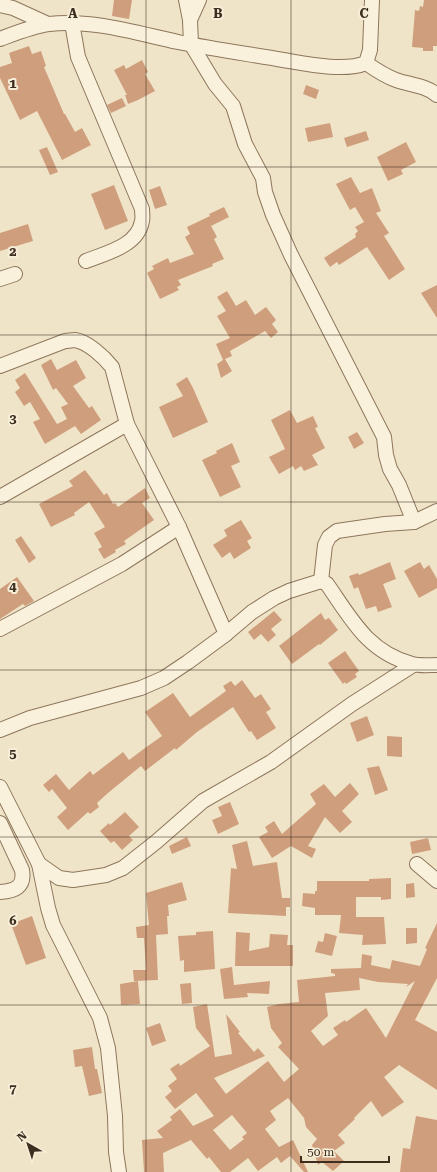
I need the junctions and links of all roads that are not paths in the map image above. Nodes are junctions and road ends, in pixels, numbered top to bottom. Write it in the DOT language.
graph roads {
  1 [pos="186,0"];
  2 [pos="198,0"];
  3 [pos="372,0"];
  4 [pos="0,5"];
  5 [pos="190,20"];
  6 [pos="72,23"];
  7 [pos="48,24"];
  8 [pos="0,39"];
  9 [pos="190,44"];
  10 [pos="366,63"];
  11 [pos="437,95"];
  12 [pos="86,261"];
  13 [pos="15,274"];
  14 [pos="0,279"];
  15 [pos="0,366"];
  16 [pos="127,424"];
  17 [pos="0,497"];
  18 [pos="437,511"];
  19 [pos="414,522"];
  20 [pos="179,527"];
  21 [pos="321,581"];
  22 [pos="0,629"];
  23 [pos="226,634"];
  24 [pos="414,665"];
  25 [pos="437,665"];
  26 [pos="0,730"];
  27 [pos="0,787"];
  28 [pos="0,824"];
  29 [pos="39,864"];
  30 [pos="417,864"];
  31 [pos="437,881"];
  32 [pos="0,892"];
  33 [pos="119,1172"];
  1 -- 5 [label="street"];
  2 -- 5 [label="street"];
  3 -- 10 [label="street"];
  4 -- 7 [label="street"];
  5 -- 9 [label="street"];
  6 -- 7 [label="street"];
  6 -- 9 [label="street"];
  6 -- 12 [label="street"];
  7 -- 8 [label="street"];
  9 -- 10 [label="street"];
  9 -- 19 [label="street"];
  10 -- 11 [label="street"];
  13 -- 14 [label="street"];
  15 -- 16 [label="street"];
  16 -- 17 [label="street"];
  16 -- 20 [label="street"];
  18 -- 19 [label="street"];
  19 -- 21 [label="street"];
  20 -- 22 [label="street"];
  20 -- 23 [label="street"];
  21 -- 23 [label="street"];
  21 -- 24 [label="street"];
  23 -- 26 [label="street"];
  24 -- 25 [label="street"];
  24 -- 29 [label="street"];
  27 -- 29 [label="street"];
  28 -- 32 [label="street"];
  29 -- 33 [label="street"];
  30 -- 31 [label="street"];
}
